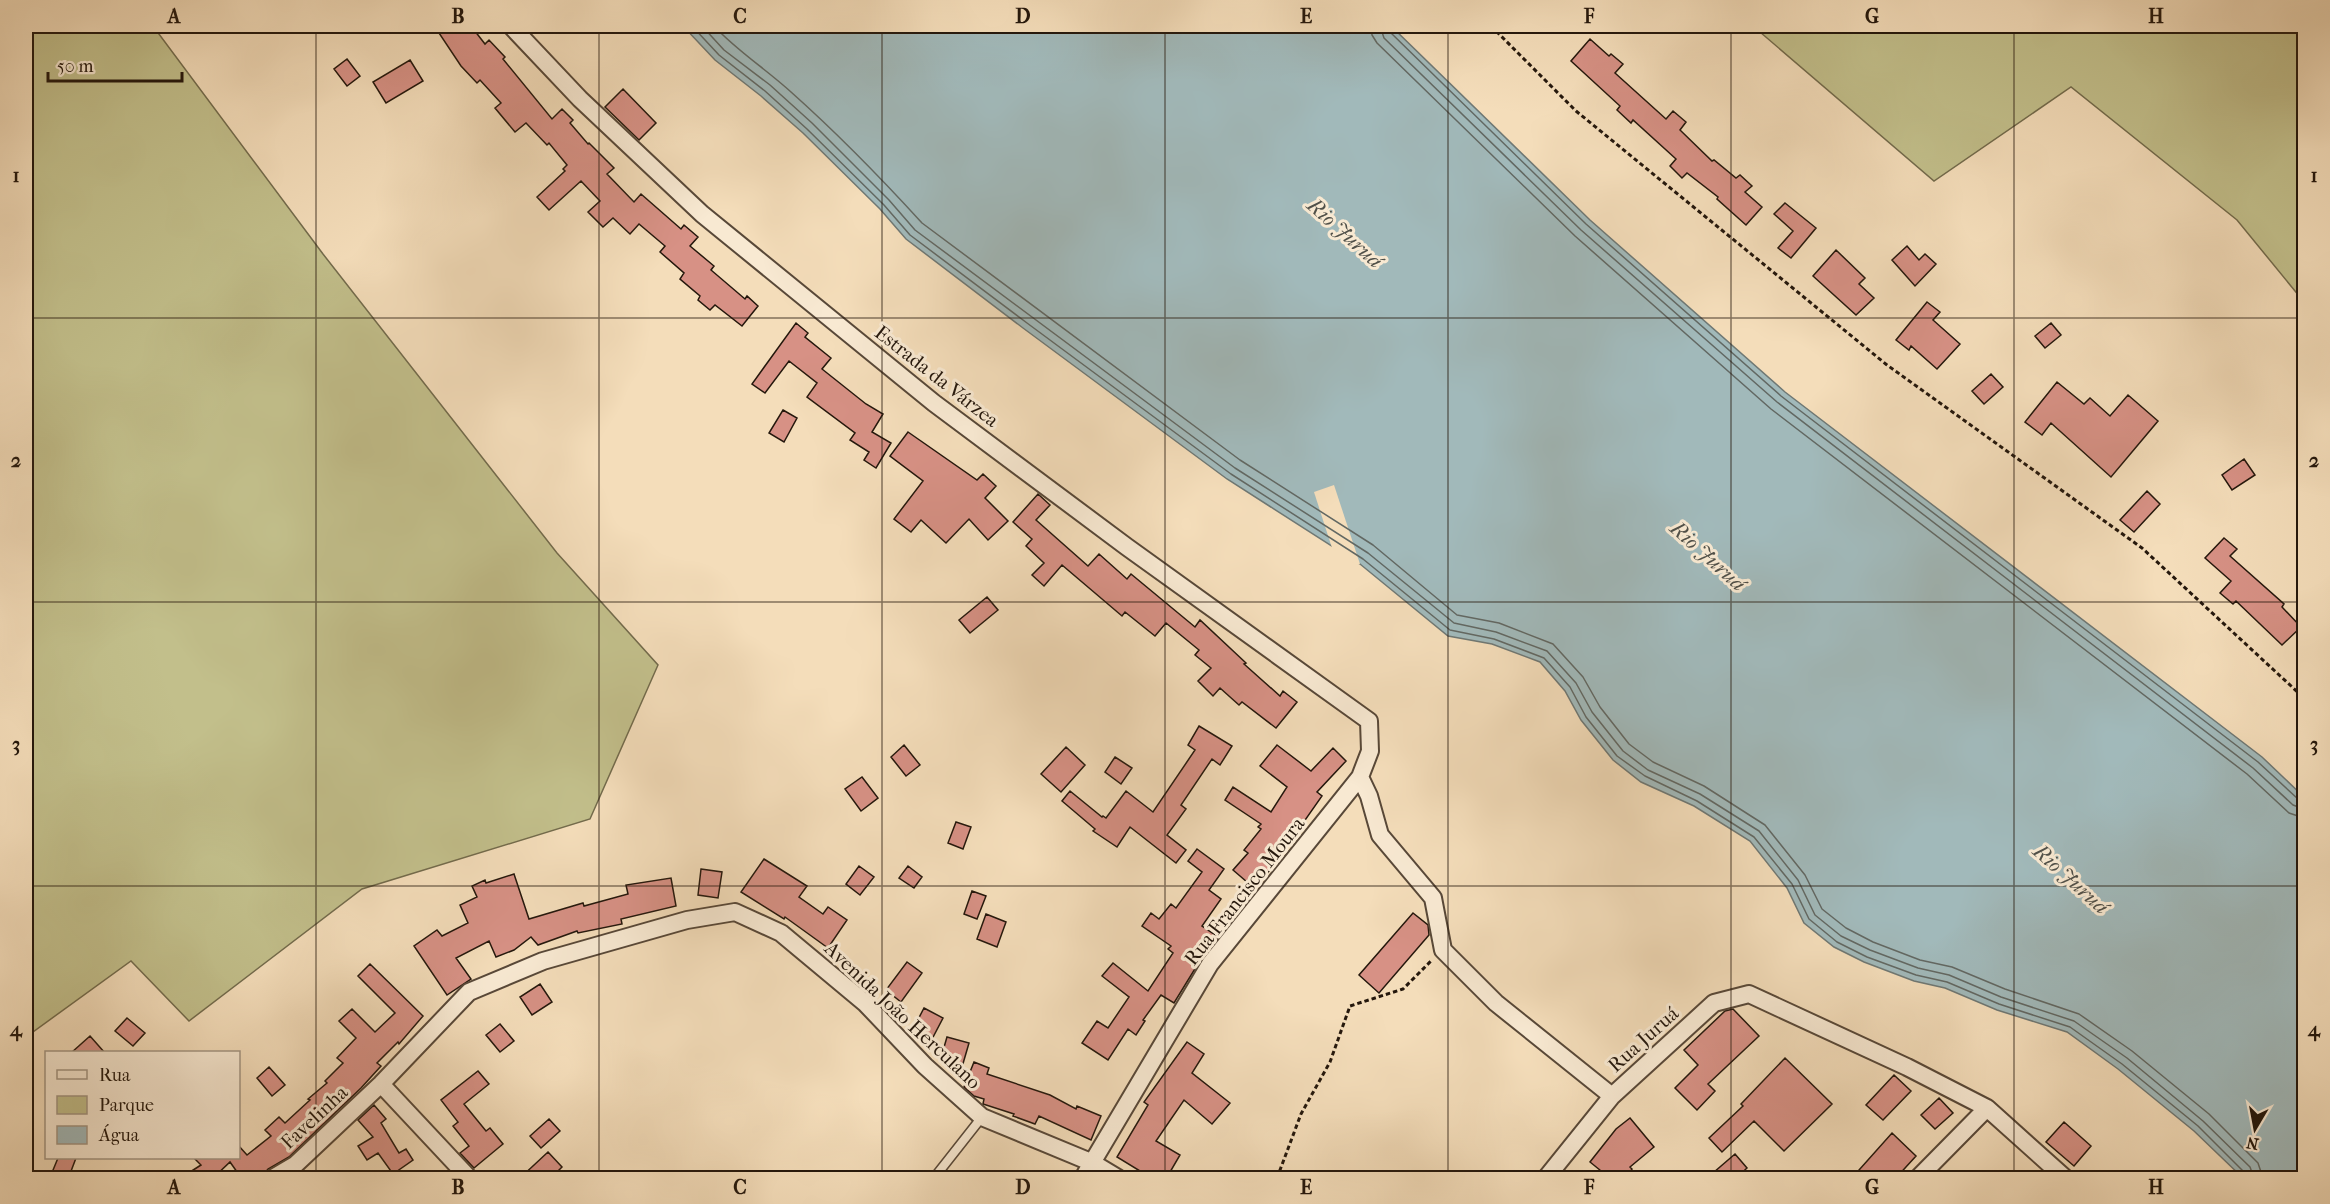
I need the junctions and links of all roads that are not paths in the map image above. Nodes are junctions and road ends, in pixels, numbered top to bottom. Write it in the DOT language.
graph roads {
  1 [pos="511,26"];
  2 [pos="1369,721"];
  3 [pos="1360,777"];
  4 [pos="381,1084"];
  5 [pos="1612,1096"];
  6 [pos="1987,1108"];
  7 [pos="982,1117"];
  8 [pos="1093,1162"];
  9 [pos="273,1179"];
  10 [pos="469,1179"];
  11 [pos="934,1179"];
  12 [pos="1083,1179"];
  13 [pos="1118,1179"];
  14 [pos="1546,1179"];
  15 [pos="1918,1179"];
  16 [pos="2065,1179"];
  1 -- 2 [label="street, Estrada da Várzea"];
  2 -- 3 [label="street, Rua Francisco Moura"];
  3 -- 5 [label="street, Rua Juruá"];
  3 -- 8 [label="street, Rua Francisco Moura"];
  4 -- 7 [label="street, Avenida João Herculano"];
  4 -- 9 [label="street, Favelinha"];
  4 -- 10 [label="street"];
  5 -- 6 [label="street, Rua Juruá"];
  5 -- 14 [label="street"];
  6 -- 15 [label="street"];
  6 -- 16 [label="street, Rua Juruá"];
  7 -- 8 [label="street, Avenida João Herculano"];
  7 -- 11 [label="lane"];
  8 -- 12 [label="street, Rua Francisco Moura"];
  8 -- 13 [label="street, Avenida João Herculano"];
}
